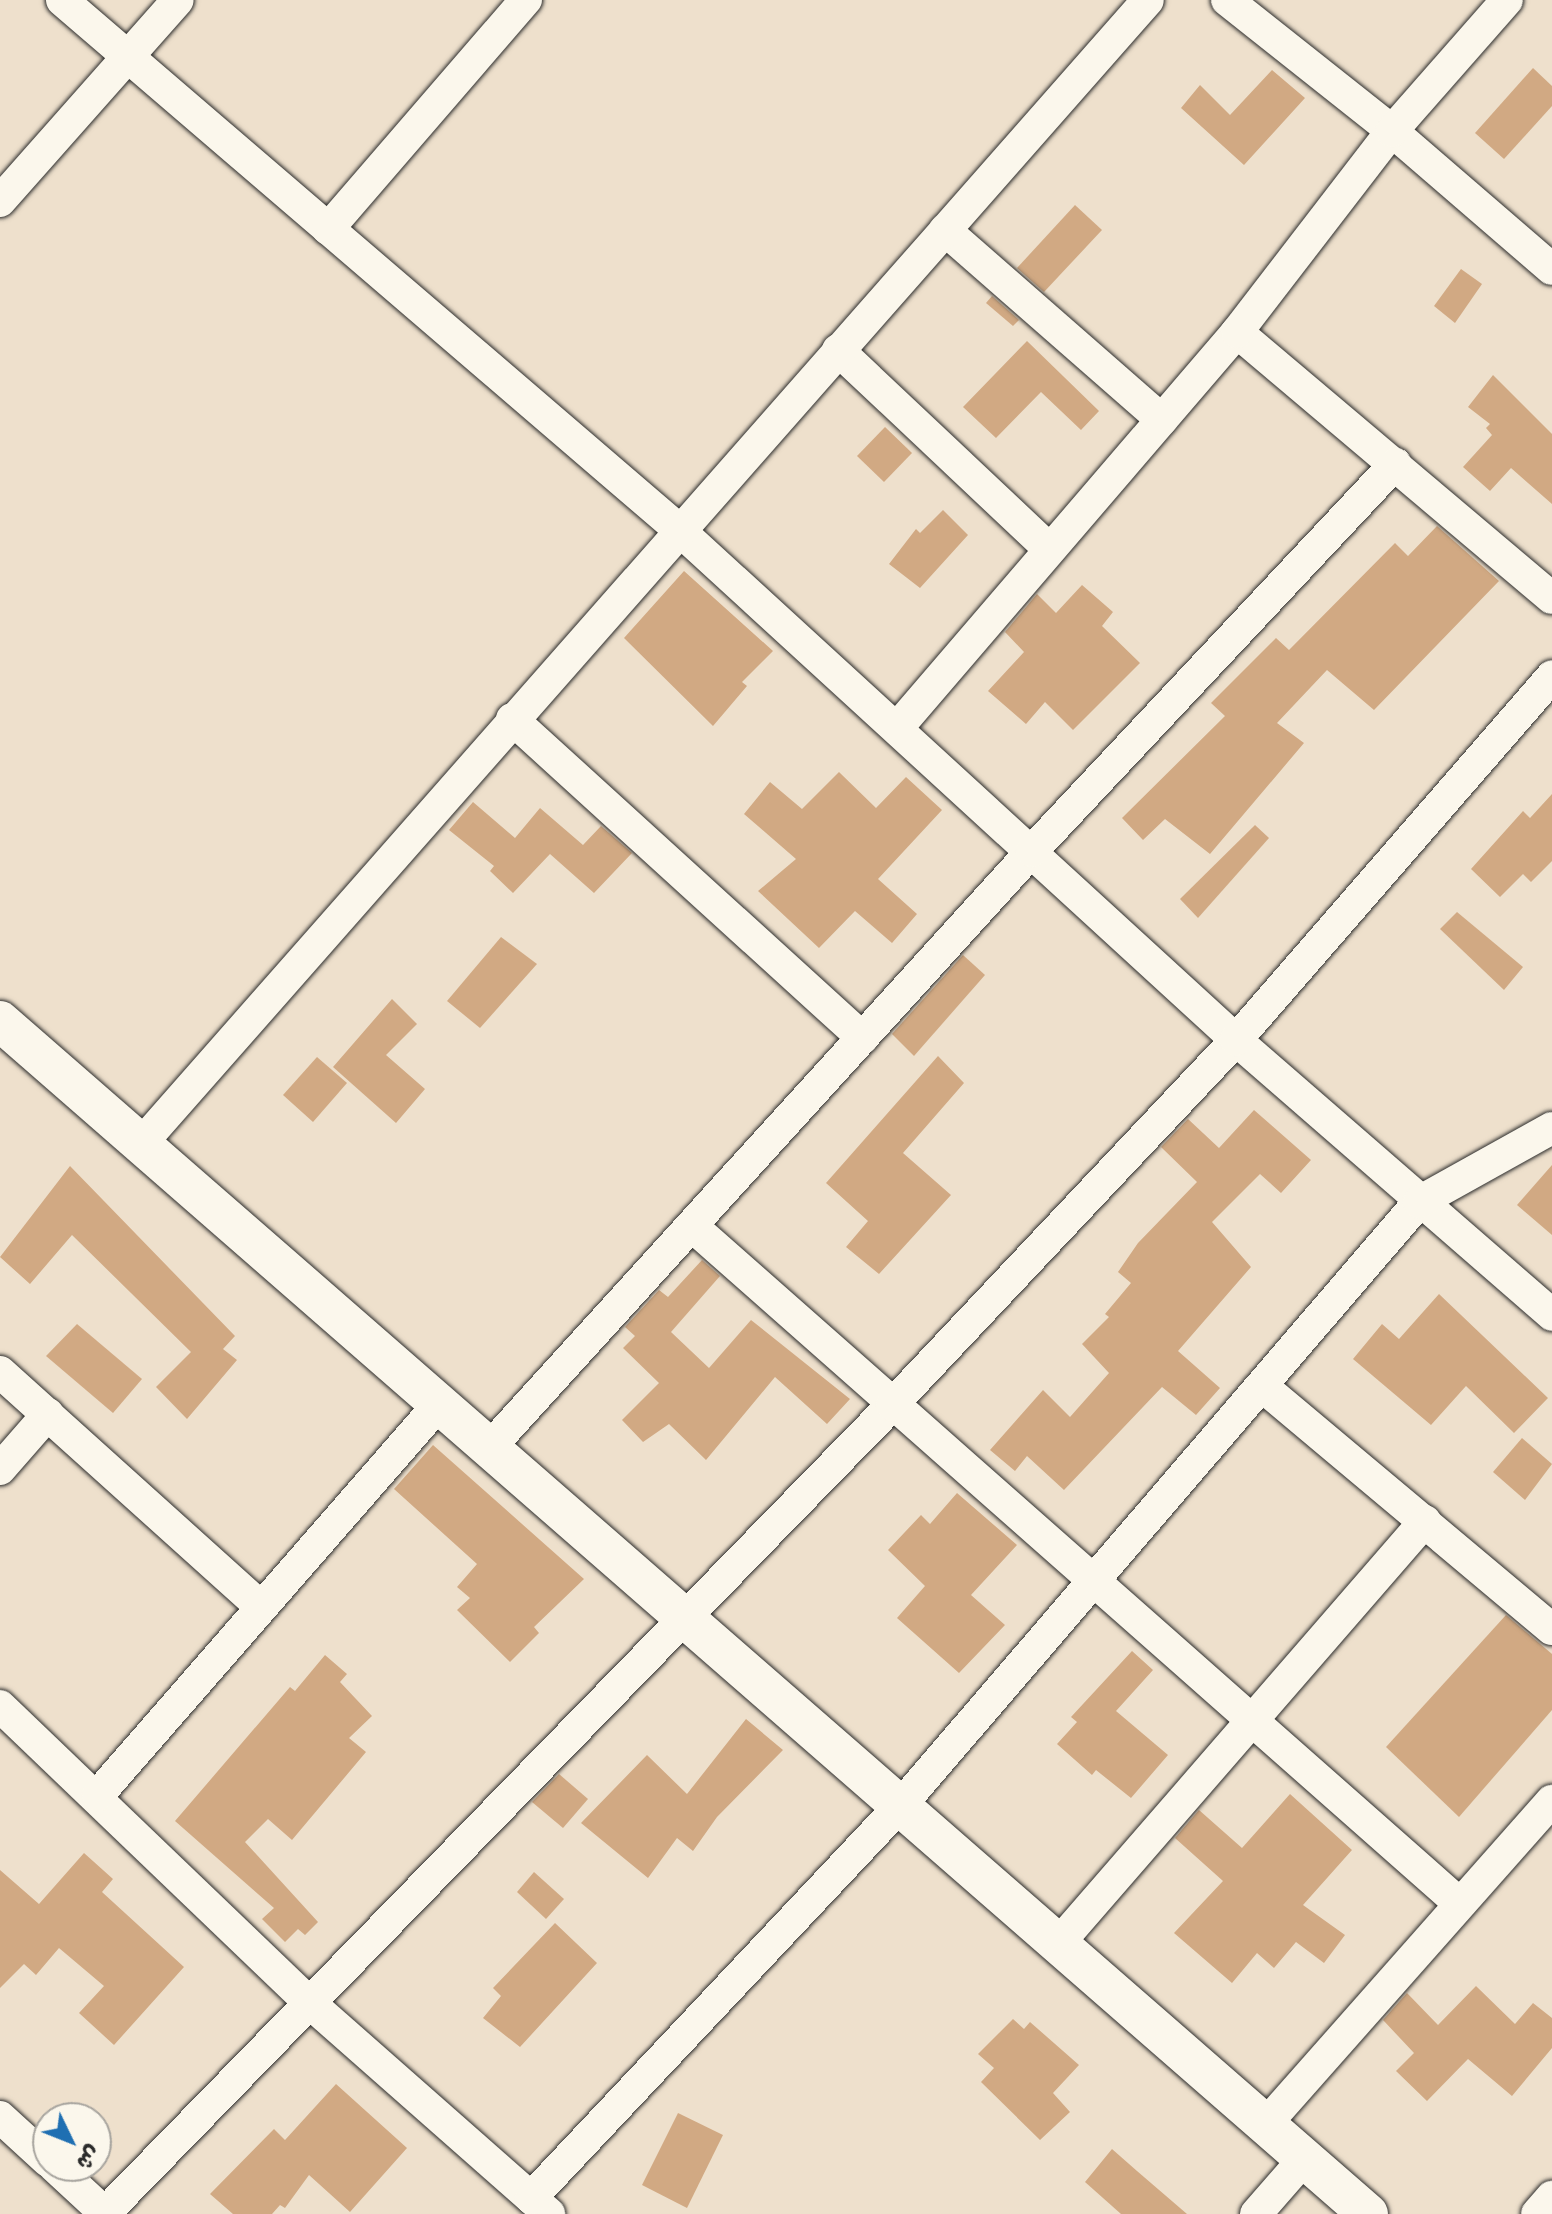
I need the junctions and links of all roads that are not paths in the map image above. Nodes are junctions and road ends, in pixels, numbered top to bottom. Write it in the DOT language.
graph roads {
  1 [pos="62,0"];
  2 [pos="178,0"];
  3 [pos="526,0"];
  4 [pos="1148,0"];
  5 [pos="1227,0"];
  6 [pos="1507,0"];
  7 [pos="128,57"];
  8 [pos="1392,131"];
  9 [pos="0,201"];
  10 [pos="328,229"];
  11 [pos="945,230"];
  12 [pos="1552,269"];
  13 [pos="1237,332"];
  14 [pos="838,350"];
  15 [pos="1162,420"];
  16 [pos="1395,464"];
  17 [pos="678,529"];
  18 [pos="1047,547"];
  19 [pos="1552,598"];
  20 [pos="1552,676"];
  21 [pos="512,719"];
  22 [pos="898,727"];
  23 [pos="1032,851"];
  24 [pos="4,1032"];
  25 [pos="863,1038"];
  26 [pos="1236,1040"];
  27 [pos="1552,1128"];
  28 [pos="140,1145"];
  29 [pos="1419,1202"];
  30 [pos="692,1226"];
  31 [pos="1552,1315"];
  32 [pos="0,1372"];
  33 [pos="1262,1386"];
  34 [pos="440,1403"];
  35 [pos="892,1405"];
  36 [pos="48,1414"];
  37 [pos="491,1446"];
  38 [pos="0,1469"];
  39 [pos="1425,1521"];
  40 [pos="1091,1583"];
  41 [pos="261,1607"];
  42 [pos="688,1617"];
  43 [pos="1552,1629"];
  44 [pos="0,1706"];
  45 [pos="1248,1720"];
  46 [pos="98,1795"];
  47 [pos="1552,1801"];
  48 [pos="900,1806"];
  49 [pos="1460,1904"];
  50 [pos="1058,1944"];
  51 [pos="310,2003"];
  52 [pos="0,2117"];
  53 [pos="1265,2125"];
  54 [pos="32,2146"];
  55 [pos="1304,2159"];
  56 [pos="71,2182"];
  57 [pos="1552,2197"];
  58 [pos="540,2206"];
  59 [pos="105,2214"];
  60 [pos="1256,2214"];
  61 [pos="1368,2214"];
  62 [pos="1537,2214"];
  1 -- 7 [label="street"];
  2 -- 7 [label="street"];
  3 -- 10 [label="street"];
  4 -- 11 [label="street"];
  5 -- 8 [label="street"];
  6 -- 8 [label="street"];
  7 -- 9 [label="street"];
  7 -- 10 [label="street"];
  8 -- 12 [label="street"];
  8 -- 13 [label="street"];
  10 -- 17 [label="street"];
  11 -- 14 [label="street"];
  11 -- 15 [label="street"];
  13 -- 15 [label="street"];
  13 -- 16 [label="street"];
  14 -- 17 [label="street"];
  14 -- 18 [label="street"];
  15 -- 18 [label="street"];
  16 -- 19 [label="street"];
  16 -- 23 [label="street"];
  17 -- 21 [label="street"];
  17 -- 22 [label="street"];
  18 -- 22 [label="street"];
  20 -- 26 [label="street"];
  21 -- 25 [label="street"];
  21 -- 28 [label="street"];
  22 -- 23 [label="street"];
  23 -- 25 [label="street"];
  23 -- 26 [label="street"];
  24 -- 28 [label="street"];
  25 -- 30 [label="street"];
  26 -- 29 [label="street"];
  26 -- 35 [label="street"];
  27 -- 29 [label="street"];
  28 -- 34 [label="street"];
  29 -- 31 [label="street"];
  29 -- 33 [label="street"];
  30 -- 35 [label="street"];
  30 -- 37 [label="street"];
  32 -- 36 [label="street"];
  33 -- 39 [label="street"];
  33 -- 40 [label="street"];
  34 -- 37 [label="street"];
  34 -- 41 [label="street"];
  35 -- 40 [label="street"];
  35 -- 42 [label="street"];
  36 -- 38 [label="street"];
  36 -- 41 [label="street"];
  37 -- 42 [label="street"];
  39 -- 43 [label="street"];
  39 -- 45 [label="street"];
  40 -- 45 [label="street"];
  40 -- 48 [label="street"];
  41 -- 46 [label="street"];
  42 -- 48 [label="street"];
  42 -- 51 [label="street"];
  44 -- 46 [label="street"];
  45 -- 49 [label="street"];
  45 -- 50 [label="street"];
  46 -- 51 [label="street"];
  47 -- 49 [label="street"];
  48 -- 50 [label="street"];
  48 -- 58 [label="street"];
  49 -- 53 [label="street"];
  50 -- 53 [label="street"];
  51 -- 58 [label="street"];
  51 -- 59 [label="street"];
  52 -- 54 [label="street"];
  53 -- 55 [label="street"];
  55 -- 60 [label="street"];
  55 -- 61 [label="street"];
  56 -- 59 [label="street"];
  57 -- 62 [label="street"];
}
